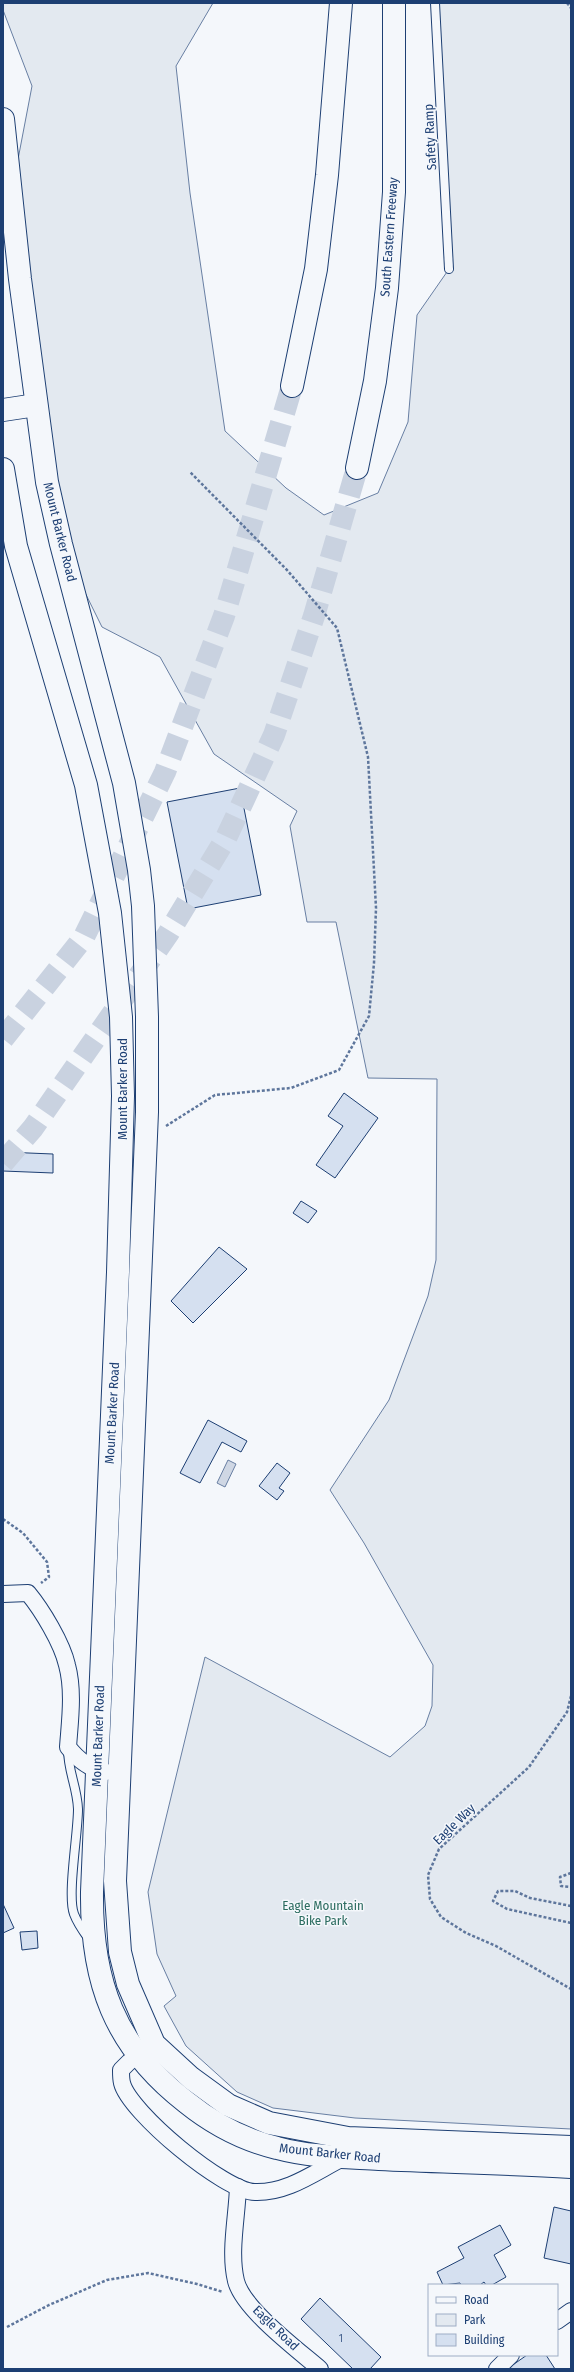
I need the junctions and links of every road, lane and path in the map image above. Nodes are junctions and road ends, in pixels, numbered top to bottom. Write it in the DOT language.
graph roads {
  1 [pos="341,3"];
  2 [pos="394,3"];
  3 [pos="435,3"];
  4 [pos="567,3"];
  5 [pos="571,8"];
  6 [pos="3,119"];
  7 [pos="449,269"];
  8 [pos="292,386"];
  9 [pos="36,405"];
  10 [pos="3,410"];
  11 [pos="357,468"];
  12 [pos="3,469"];
  13 [pos="190,472"];
  14 [pos="144,940"];
  15 [pos="114,943"];
  16 [pos="146,1140"];
  17 [pos="3,1520"];
  18 [pos="28,1593"];
  19 [pos="3,1594"];
  20 [pos="571,1696"];
  21 [pos="68,1747"];
  22 [pos="97,1771"];
  23 [pos="120,1774"];
  24 [pos="571,1873"];
  25 [pos="571,1887"];
  26 [pos="571,1906"];
  27 [pos="571,1923"];
  28 [pos="94,1945"];
  29 [pos="571,1989"];
  30 [pos="146,2050"];
  31 [pos="571,2147"];
  32 [pos="346,2157"];
  33 [pos="571,2167"];
  34 [pos="238,2187"];
  35 [pos="248,2301"];
  36 [pos="571,2312"];
  37 [pos="558,2320"];
  38 [pos="7,2327"];
  39 [pos="510,2356"];
  40 [pos="320,2369"];
  41 [pos="498,2369"];
  1 -- 8 [label="main road"];
  2 -- 11 [label="main road, South Eastern Freeway"];
  3 -- 7 [label="lane, Safety Ramp"];
  4 -- 5 [label="path"];
  6 -- 9 [label="main road, Mount Barker Road"];
  9 -- 10 [label="main road"];
  9 -- 14 [label="main road, Mount Barker Road"];
  12 -- 15 [label="main road, Mount Barker Road"];
  13 -- 16 [label="path"];
  14 -- 15 [label="main road"];
  14 -- 16 [label="main road, Mount Barker Road"];
  15 -- 22 [label="main road, Mount Barker Road"];
  16 -- 23 [label="main road, Mount Barker Road"];
  17 -- 18 [label="path"];
  18 -- 19 [label="street"];
  18 -- 21 [label="street"];
  20 -- 29 [label="path, Eagle Way"];
  21 -- 22 [label="street"];
  21 -- 28 [label="lane"];
  22 -- 23 [label="street"];
  22 -- 28 [label="main road, Mount Barker Road"];
  23 -- 30 [label="main road, Mount Barker Road"];
  24 -- 25 [label="path"];
  26 -- 27 [label="path"];
  28 -- 30 [label="main road, Mount Barker Road"];
  30 -- 31 [label="main road, Mount Barker Road"];
  30 -- 32 [label="main road, Mount Barker Road"];
  30 -- 34 [label="street"];
  32 -- 33 [label="main road, Mount Barker Road"];
  32 -- 34 [label="street"];
  34 -- 35 [label="street, Eagle Road"];
  35 -- 38 [label="path"];
  35 -- 40 [label="street, Eagle Road"];
  36 -- 37 [label="street"];
  39 -- 41 [label="street"];
}
